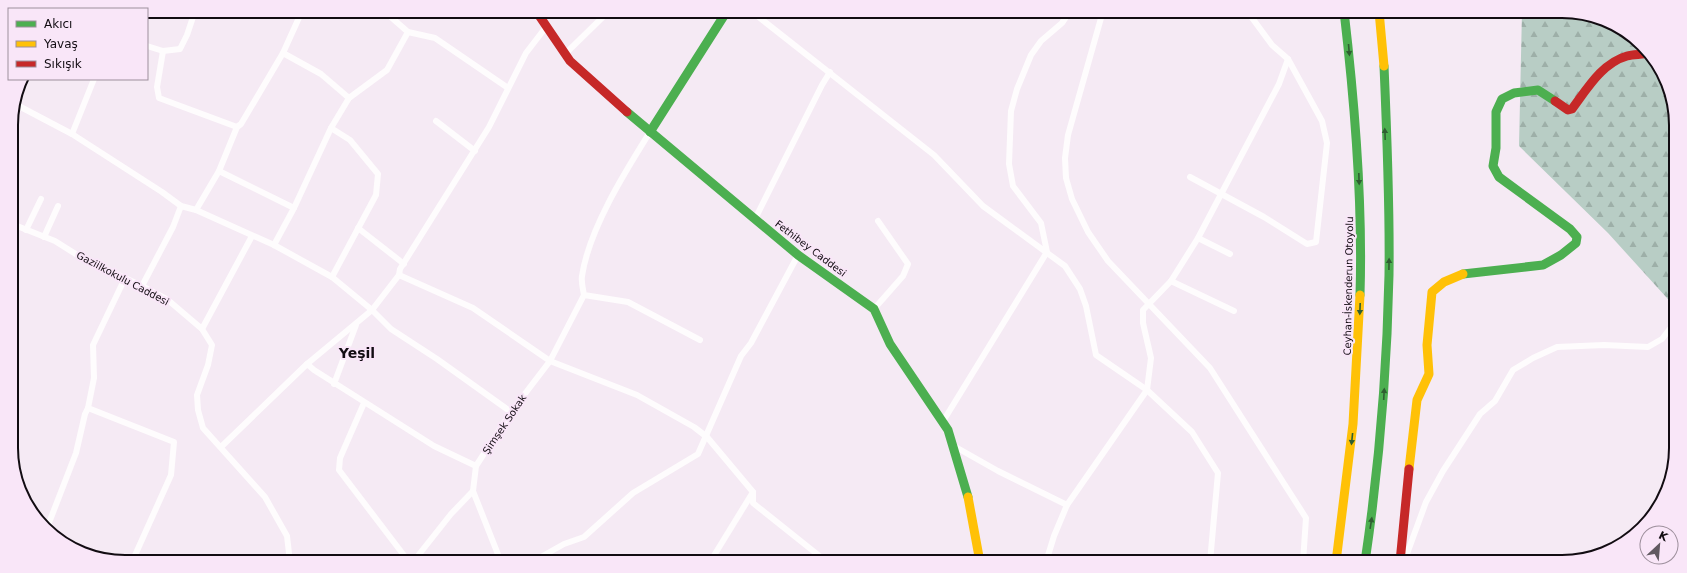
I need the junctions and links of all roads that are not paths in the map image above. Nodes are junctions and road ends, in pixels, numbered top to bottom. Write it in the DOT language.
graph roads {
  1 [pos="193,18"];
  2 [pos="299,18"];
  3 [pos="392,18"];
  4 [pos="540,18"];
  5 [pos="602,18"];
  6 [pos="723,18"];
  7 [pos="760,18"];
  8 [pos="1065,18"];
  9 [pos="1101,18"];
  10 [pos="1252,18"];
  11 [pos="1345,18"];
  12 [pos="1380,18"];
  13 [pos="546,27"];
  14 [pos="408,32"];
  15 [pos="148,46"];
  16 [pos="163,51"];
  17 [pos="283,53"];
  18 [pos="565,54"];
  19 [pos="1641,54"];
  20 [pos="1288,59"];
  21 [pos="830,72"];
  22 [pos="94,80"];
  23 [pos="508,88"];
  24 [pos="349,98"];
  25 [pos="20,107"];
  26 [pos="436,121"];
  27 [pos="236,127"];
  28 [pos="331,128"];
  29 [pos="650,132"];
  30 [pos="72,134"];
  31 [pos="475,151"];
  32 [pos="218,171"];
  33 [pos="1190,177"];
  34 [pos="1219,194"];
  35 [pos="41,199"];
  36 [pos="58,206"];
  37 [pos="181,206"];
  38 [pos="294,208"];
  39 [pos="196,210"];
  40 [pos="755,220"];
  41 [pos="878,221"];
  42 [pos="18,227"];
  43 [pos="358,228"];
  44 [pos="26,230"];
  45 [pos="252,236"];
  46 [pos="44,237"];
  47 [pos="1198,238"];
  48 [pos="274,246"];
  49 [pos="1047,252"];
  50 [pos="1230,254"];
  51 [pos="798,255"];
  52 [pos="404,264"];
  53 [pos="399,275"];
  54 [pos="332,277"];
  55 [pos="125,278"];
  56 [pos="1171,281"];
  57 [pos="142,286"];
  58 [pos="584,295"];
  59 [pos="1149,305"];
  60 [pos="874,309"];
  61 [pos="372,310"];
  62 [pos="1234,311"];
  63 [pos="356,324"];
  64 [pos="202,329"];
  65 [pos="1669,330"];
  66 [pos="700,340"];
  67 [pos="550,361"];
  68 [pos="307,364"];
  69 [pos="334,384"];
  70 [pos="1147,390"];
  71 [pos="364,403"];
  72 [pos="88,408"];
  73 [pos="511,412"];
  74 [pos="942,423"];
  75 [pos="707,437"];
  76 [pos="952,445"];
  77 [pos="221,448"];
  78 [pos="476,466"];
  79 [pos="474,491"];
  80 [pos="753,492"];
  81 [pos="1067,505"];
  82 [pos="49,524"];
  83 [pos="135,555"];
  84 [pos="289,555"];
  85 [pos="404,555"];
  86 [pos="419,555"];
  87 [pos="498,555"];
  88 [pos="544,555"];
  89 [pos="714,555"];
  90 [pos="818,555"];
  91 [pos="979,555"];
  92 [pos="1048,555"];
  93 [pos="1211,555"];
  94 [pos="1303,555"];
  95 [pos="1337,555"];
  96 [pos="1366,555"];
  97 [pos="1401,555"];
  98 [pos="1407,555"];
  1 -- 16 [label="street"];
  2 -- 17 [label="street"];
  3 -- 14 [label="street"];
  4 -- 13 [label="main road, Fethibey Caddesi"];
  5 -- 18 [label="street"];
  6 -- 29 [label="main road"];
  7 -- 21 [label="street"];
  8 -- 49 [label="street"];
  9 -- 59 [label="street"];
  10 -- 20 [label="street"];
  11 -- 95 [label="main road, Ceyhan-İskenderun Otoyolu, one-way"];
  96 -- 12 [label="main road, one-way"];
  13 -- 18 [label="main road, Fethibey Caddesi"];
  13 -- 23 [label="street"];
  14 -- 23 [label="street"];
  14 -- 24 [label="street"];
  15 -- 16 [label="street"];
  16 -- 27 [label="street"];
  17 -- 24 [label="street"];
  17 -- 27 [label="street"];
  18 -- 29 [label="main road, Fethibey Caddesi"];
  19 -- 97 [label="main road"];
  20 -- 34 [label="street"];
  20 -- 34 [label="street"];
  21 -- 40 [label="street"];
  21 -- 49 [label="street"];
  22 -- 30 [label="street"];
  23 -- 31 [label="street"];
  24 -- 28 [label="street"];
  25 -- 30 [label="street"];
  26 -- 31 [label="street"];
  27 -- 32 [label="street"];
  28 -- 38 [label="street"];
  28 -- 43 [label="street"];
  29 -- 40 [label="main road, Fethibey Caddesi"];
  29 -- 58 [label="street"];
  30 -- 37 [label="street"];
  31 -- 52 [label="street"];
  32 -- 38 [label="street"];
  32 -- 39 [label="street"];
  33 -- 34 [label="street"];
  34 -- 47 [label="street"];
  35 -- 44 [label="street"];
  36 -- 46 [label="street"];
  37 -- 39 [label="street"];
  37 -- 57 [label="street"];
  38 -- 48 [label="street"];
  39 -- 45 [label="street"];
  40 -- 51 [label="main road, Fethibey Caddesi"];
  41 -- 60 [label="street"];
  42 -- 44 [label="street, Gaziilkokulu Caddesi"];
  43 -- 52 [label="street"];
  43 -- 54 [label="street"];
  44 -- 46 [label="street, Gaziilkokulu Caddesi"];
  45 -- 48 [label="street"];
  45 -- 64 [label="street"];
  46 -- 55 [label="street, Gaziilkokulu Caddesi"];
  47 -- 50 [label="street"];
  47 -- 56 [label="street"];
  48 -- 54 [label="street"];
  49 -- 70 [label="street"];
  49 -- 74 [label="street"];
  51 -- 60 [label="main road, Fethibey Caddesi"];
  51 -- 75 [label="street"];
  52 -- 53 [label="street"];
  53 -- 61 [label="street"];
  53 -- 67 [label="street"];
  54 -- 61 [label="street"];
  55 -- 57 [label="street, Gaziilkokulu Caddesi"];
  55 -- 72 [label="street"];
  56 -- 59 [label="street"];
  56 -- 62 [label="street"];
  57 -- 64 [label="street, Gaziilkokulu Caddesi"];
  58 -- 66 [label="street"];
  58 -- 67 [label="street, Şimşek Sokak"];
  59 -- 70 [label="street"];
  59 -- 94 [label="street"];
  60 -- 74 [label="main road"];
  61 -- 63 [label="street"];
  61 -- 73 [label="street"];
  63 -- 68 [label="street"];
  63 -- 69 [label="street"];
  64 -- 77 [label="street, Gaziilkokulu Caddesi"];
  65 -- 98 [label="street"];
  67 -- 73 [label="street, Şimşek Sokak"];
  67 -- 75 [label="street"];
  68 -- 69 [label="street"];
  68 -- 77 [label="street"];
  69 -- 71 [label="street"];
  70 -- 81 [label="street"];
  70 -- 93 [label="street"];
  71 -- 78 [label="street"];
  71 -- 85 [label="street"];
  72 -- 82 [label="street"];
  72 -- 83 [label="street"];
  73 -- 78 [label="street, Şimşek Sokak"];
  74 -- 76 [label="main road"];
  75 -- 80 [label="street"];
  75 -- 88 [label="street"];
  76 -- 81 [label="street"];
  76 -- 91 [label="main road"];
  77 -- 84 [label="street, Gaziilkokulu Caddesi"];
  78 -- 79 [label="street, Şimşek Sokak"];
  79 -- 86 [label="street"];
  79 -- 87 [label="street, Şimşek Sokak"];
  80 -- 89 [label="street"];
  80 -- 90 [label="street"];
  81 -- 92 [label="street"];
}
